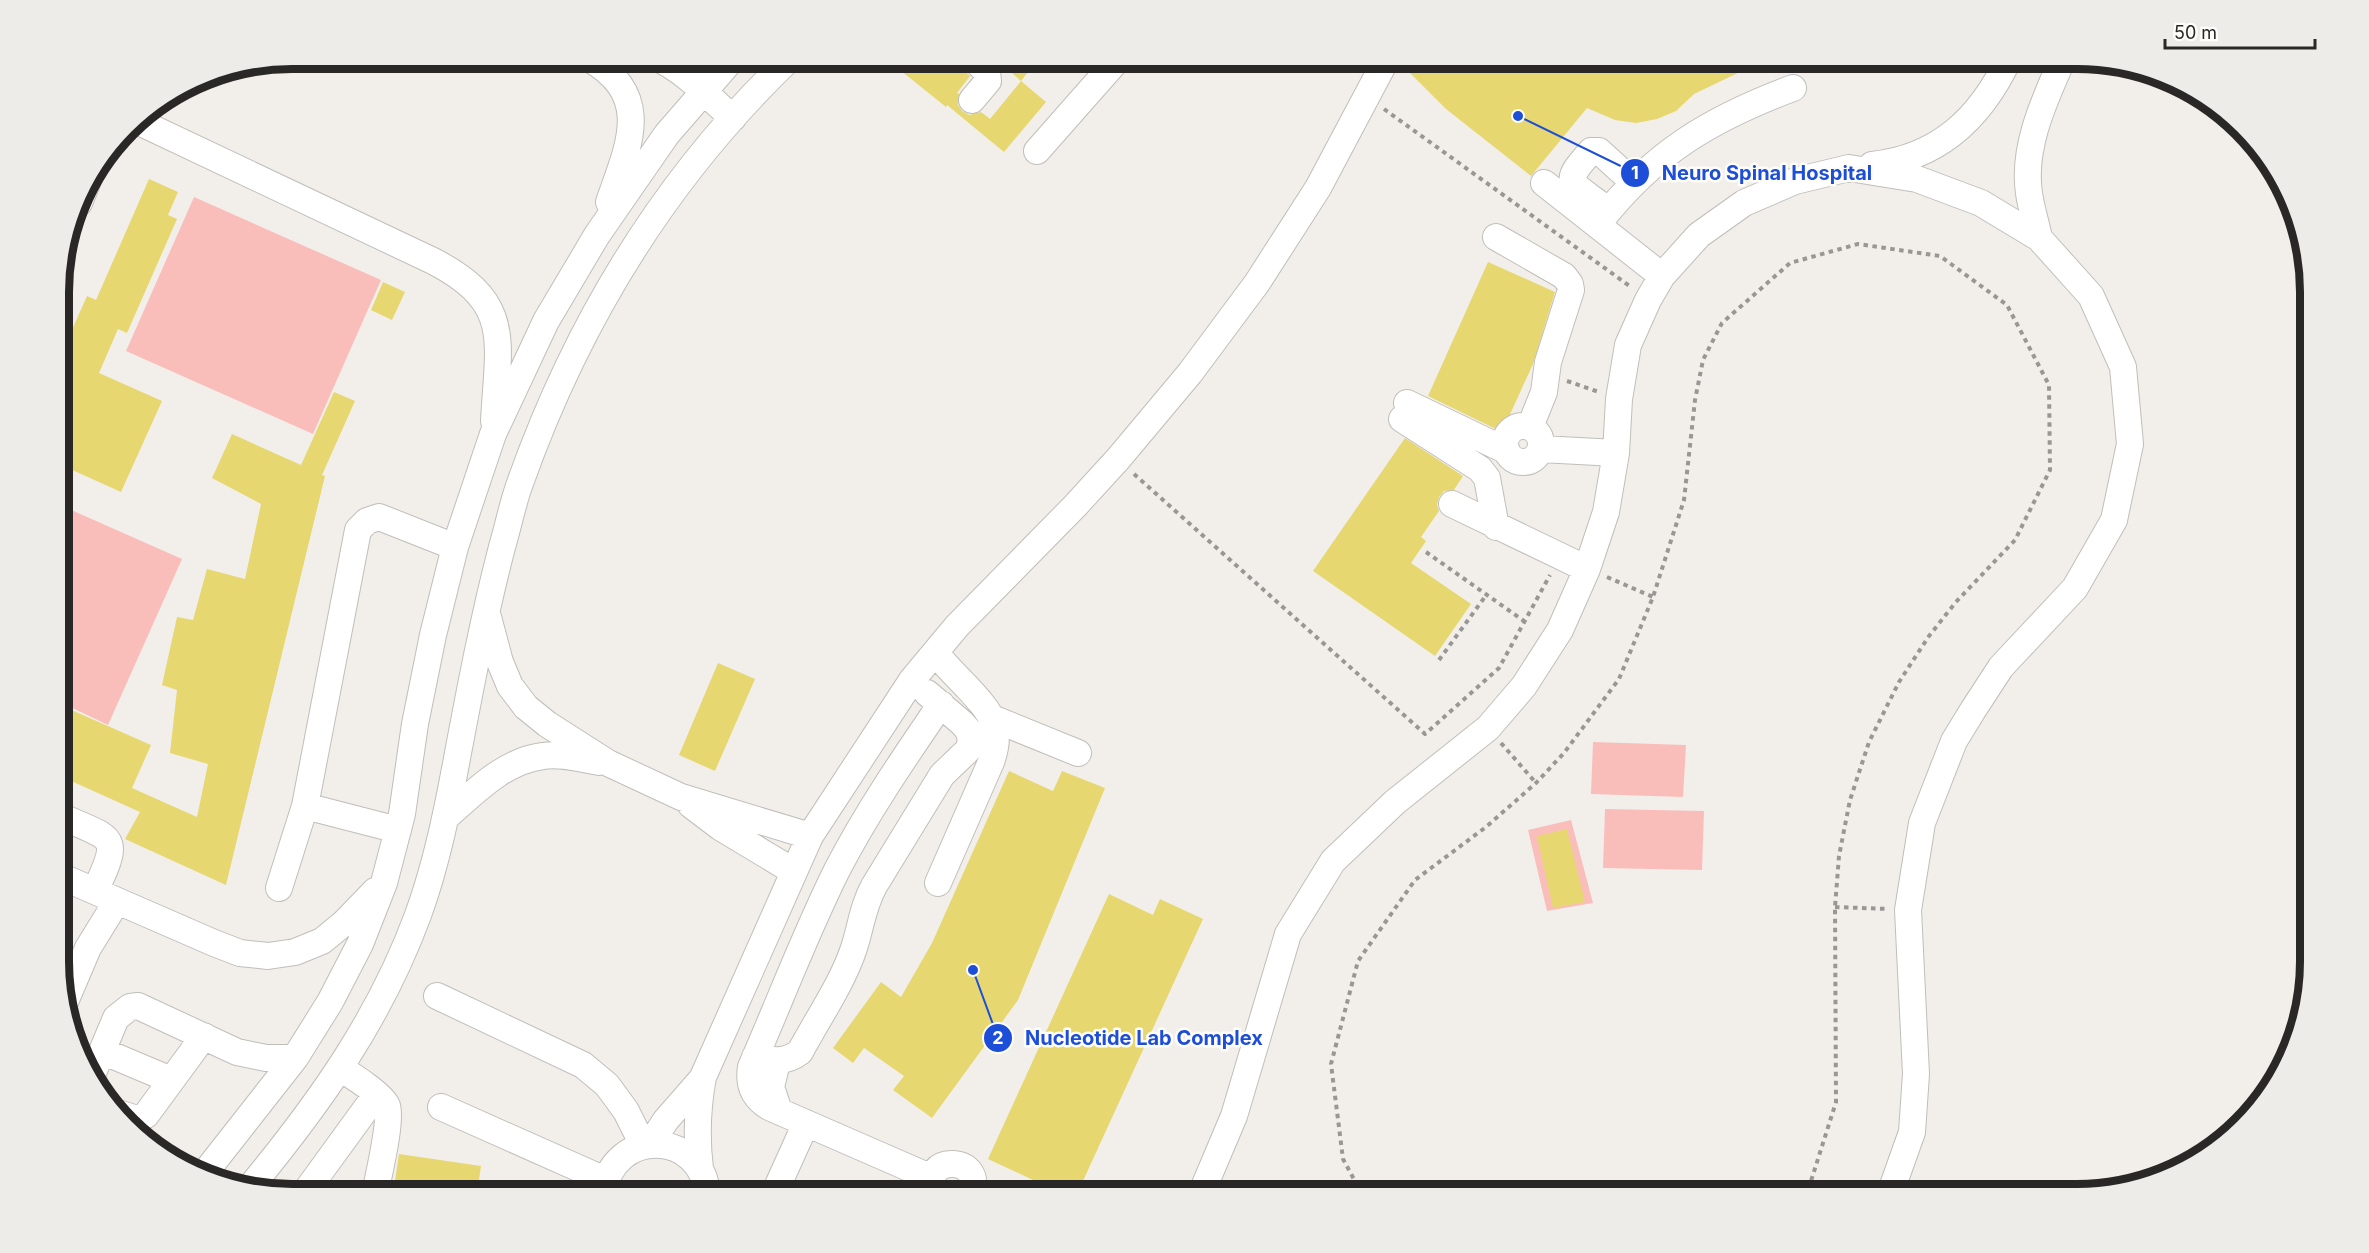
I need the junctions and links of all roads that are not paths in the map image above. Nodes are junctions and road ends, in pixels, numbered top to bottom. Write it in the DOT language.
graph roads {
  1 [pos="606,69"];
  2 [pos="675,69"];
  3 [pos="723,69"];
  4 [pos="780,69"];
  5 [pos="984,69"];
  6 [pos="1102,69"];
  7 [pos="1382,69"];
  8 [pos="2003,69"];
  9 [pos="2058,69"];
  10 [pos="1793,88"];
  11 [pos="702,92"];
  12 [pos="972,100"];
  13 [pos="733,118"];
  14 [pos="144,124"];
  15 [pos="1037,151"];
  16 [pos="1849,168"];
  17 [pos="1633,182"];
  18 [pos="1544,183"];
  19 [pos="1603,217"];
  20 [pos="597,235"];
  21 [pos="1496,237"];
  22 [pos="2039,238"];
  23 [pos="1662,276"];
  24 [pos="493,434"];
  25 [pos="1535,438"];
  26 [pos="1616,453"];
  27 [pos="1452,504"];
  28 [pos="1496,527"];
  29 [pos="455,547"];
  30 [pos="1587,569"];
  31 [pos="486,610"];
  32 [pos="935,653"];
  33 [pos="912,680"];
  34 [pos="941,704"];
  35 [pos="992,718"];
  36 [pos="1078,753"];
  37 [pos="608,763"];
  38 [pos="681,797"];
  39 [pos="305,806"];
  40 [pos="445,818"];
  41 [pos="69,820"];
  42 [pos="398,830"];
  43 [pos="810,836"];
  44 [pos="793,870"];
  45 [pos="69,880"];
  46 [pos="384,882"];
  47 [pos="938,884"];
  48 [pos="279,888"];
  49 [pos="103,895"];
  50 [pos="71,987"];
  51 [pos="437,996"];
  52 [pos="204,1036"];
  53 [pos="102,1051"];
  54 [pos="237,1052"];
  55 [pos="295,1058"];
  56 [pos="766,1060"];
  57 [pos="96,1067"];
  58 [pos="340,1068"];
  59 [pos="704,1077"];
  60 [pos="171,1080"];
  61 [pos="376,1095"];
  62 [pos="259,1104"];
  63 [pos="441,1107"];
  64 [pos="133,1118"];
  65 [pos="806,1123"];
  66 [pos="646,1145"];
  67 [pos="209,1168"];
  68 [pos="700,1169"];
  69 [pos="255,1181"];
  70 [pos="311,1184"];
  71 [pos="377,1184"];
  72 [pos="598,1184"];
  73 [pos="605,1184"];
  74 [pos="704,1184"];
  75 [pos="779,1184"];
  76 [pos="929,1184"];
  77 [pos="934,1184"];
  78 [pos="972,1184"];
  79 [pos="1206,1184"];
  80 [pos="1894,1184"];
  1 -- 20 [label="street"];
  2 -- 11 [label="street"];
  3 -- 11 [label="street"];
  4 -- 13 [label="street"];
  5 -- 12 [label="street"];
  6 -- 15 [label="street"];
  7 -- 32 [label="street"];
  8 -- 16 [label="street"];
  9 -- 22 [label="street"];
  10 -- 17 [label="street"];
  11 -- 13 [label="street"];
  11 -- 20 [label="street"];
  13 -- 31 [label="street"];
  14 -- 24 [label="street"];
  16 -- 22 [label="street"];
  16 -- 23 [label="street"];
  17 -- 19 [label="street"];
  17 -- 19 [label="street"];
  18 -- 19 [label="street"];
  19 -- 23 [label="street"];
  20 -- 24 [label="street"];
  21 -- 25 [label="street"];
  22 -- 80 [label="street"];
  23 -- 26 [label="street"];
  24 -- 29 [label="street"];
  25 -- 26 [label="street"];
  25 -- 28 [label="street"];
  26 -- 30 [label="street"];
  27 -- 28 [label="street"];
  28 -- 30 [label="street"];
  29 -- 39 [label="street"];
  29 -- 42 [label="street"];
  30 -- 79 [label="street"];
  31 -- 37 [label="street"];
  31 -- 40 [label="street"];
  32 -- 33 [label="street"];
  32 -- 35 [label="street"];
  33 -- 34 [label="street"];
  33 -- 43 [label="street"];
  34 -- 56 [label="street"];
  34 -- 56 [label="street"];
  35 -- 36 [label="street"];
  35 -- 47 [label="street"];
  37 -- 38 [label="street"];
  37 -- 40 [label="street"];
  38 -- 43 [label="street"];
  38 -- 44 [label="street"];
  39 -- 42 [label="street"];
  39 -- 48 [label="street"];
  40 -- 58 [label="street"];
  41 -- 49 [label="street"];
  42 -- 46 [label="street"];
  43 -- 44 [label="street"];
  44 -- 59 [label="street"];
  45 -- 49 [label="street"];
  46 -- 49 [label="street"];
  46 -- 55 [label="street"];
  49 -- 50 [label="street"];
  51 -- 66 [label="street"];
  52 -- 53 [label="street"];
  52 -- 54 [label="street"];
  52 -- 60 [label="street"];
  53 -- 57 [label="street"];
  53 -- 60 [label="street"];
  54 -- 55 [label="street"];
  54 -- 62 [label="street"];
  55 -- 62 [label="street"];
  56 -- 65 [label="street"];
  58 -- 61 [label="street"];
  58 -- 69 [label="street"];
  59 -- 66 [label="street"];
  59 -- 68 [label="street"];
  60 -- 64 [label="street"];
  61 -- 70 [label="street"];
  61 -- 71 [label="street"];
  62 -- 67 [label="street"];
  63 -- 72 [label="street"];
  65 -- 75 [label="street"];
  65 -- 76 [label="street"];
  66 -- 68 [label="street"];
  66 -- 73 [label="street"];
  68 -- 74 [label="street"];
  77 -- 78 [label="street"];
}
